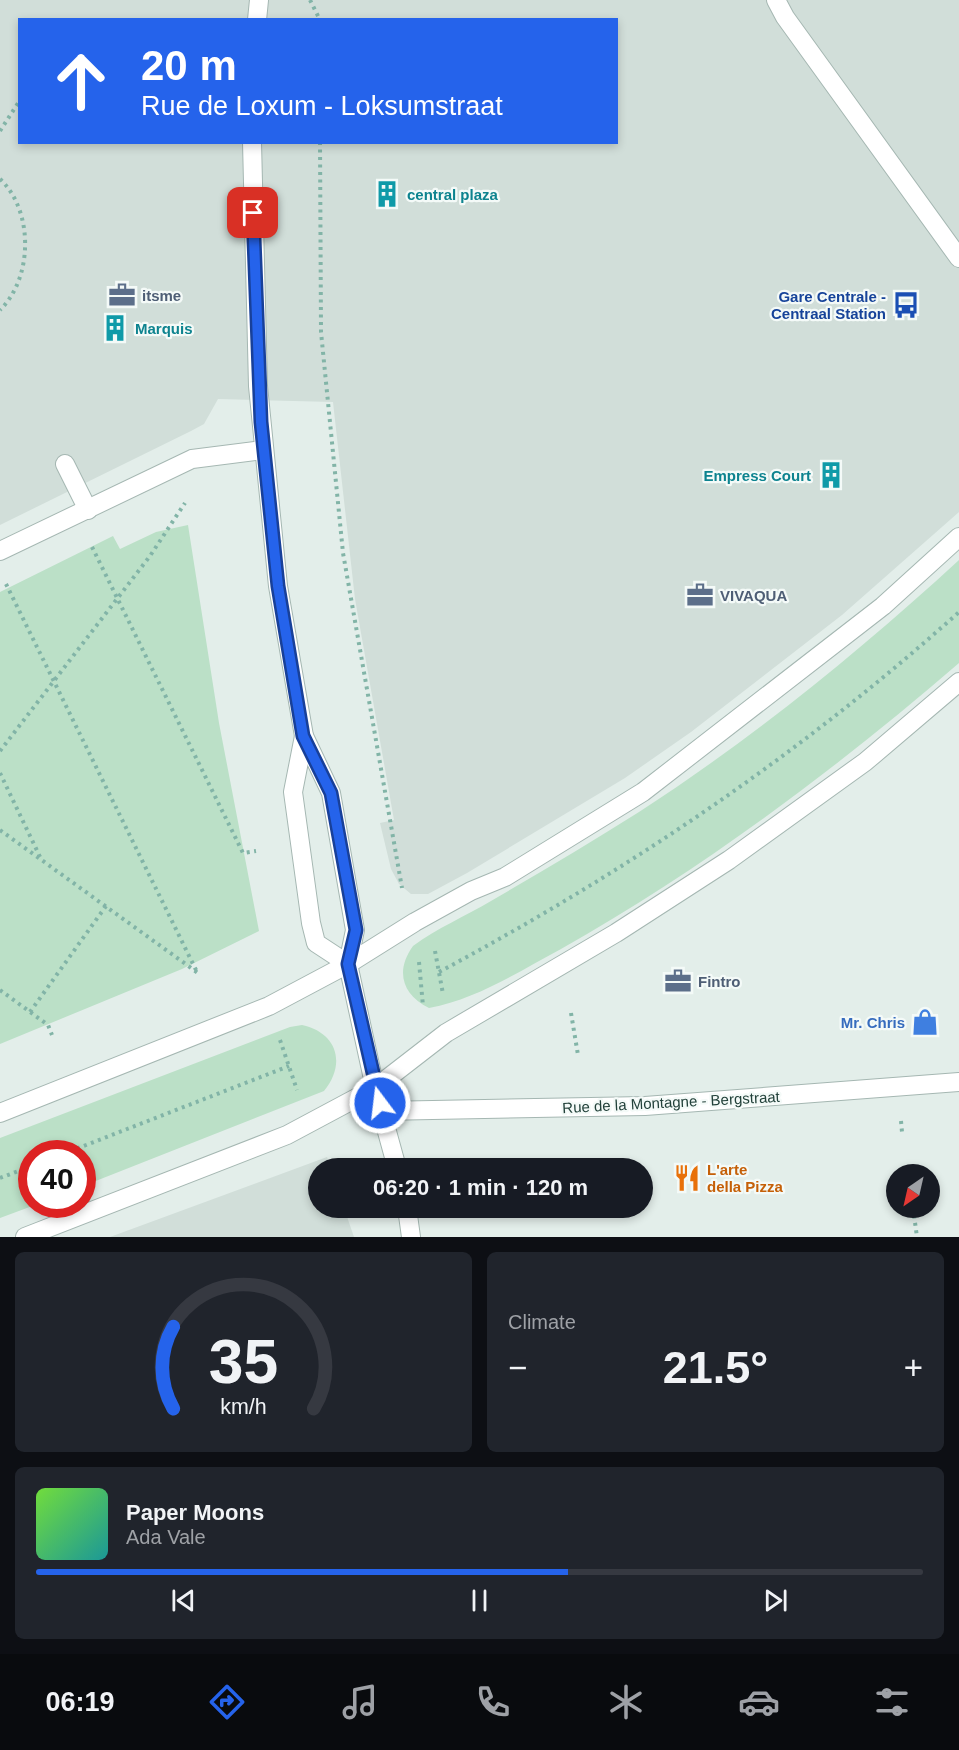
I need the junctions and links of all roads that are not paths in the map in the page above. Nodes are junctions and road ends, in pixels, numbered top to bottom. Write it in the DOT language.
graph roads {
  1 [pos="259,0"];
  2 [pos="776,0"];
  3 [pos="257,18"];
  4 [pos="252,144"];
  5 [pos="959,258"];
  6 [pos="263,450"];
  7 [pos="65,464"];
  8 [pos="88,510"];
  9 [pos="959,537"];
  10 [pos="0,551"];
  11 [pos="959,682"];
  12 [pos="303,736"];
  13 [pos="348,964"];
  14 [pos="959,1082"];
  15 [pos="375,1088"];
  16 [pos="381,1111"];
  17 [pos="0,1113"];
  18 [pos="394,1158"];
  19 [pos="409,1218"];
  20 [pos="25,1237"];
  21 [pos="411,1237"];
  1 -- 3 [label="street"];
  2 -- 5 [label="street"];
  4 -- 6 [label="street"];
  6 -- 8 [label="street"];
  6 -- 12 [label="street"];
  7 -- 8 [label="street"];
  8 -- 10 [label="street"];
  9 -- 13 [label="street"];
  11 -- 15 [label="street"];
  12 -- 13 [label="street"];
  12 -- 13 [label="street"];
  13 -- 15 [label="street"];
  13 -- 17 [label="street"];
  14 -- 16 [label="street, Rue de la Montagne - Bergstraat"];
  15 -- 16 [label="street"];
  15 -- 20 [label="street"];
  16 -- 18 [label="street"];
  19 -- 21 [label="street"];
}
